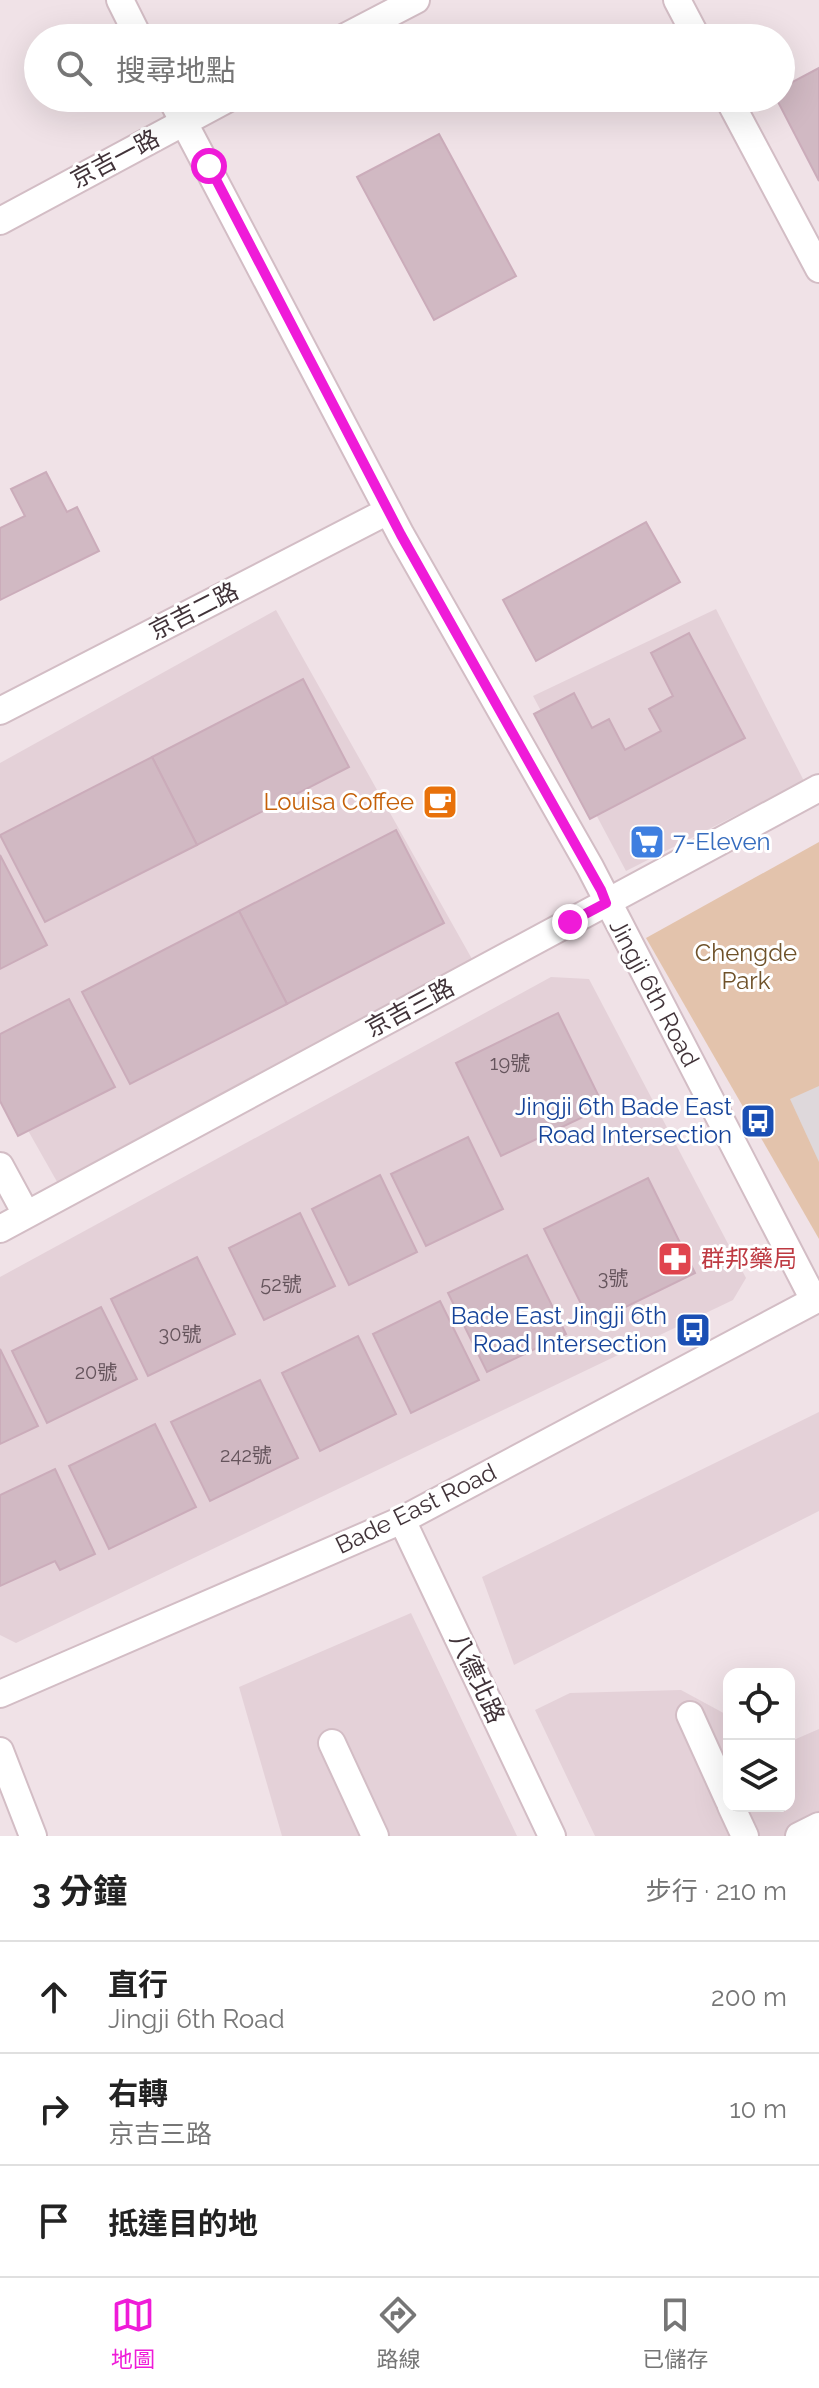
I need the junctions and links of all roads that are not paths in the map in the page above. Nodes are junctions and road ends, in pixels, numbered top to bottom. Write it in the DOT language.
graph roads {
  1 [pos="120,0"];
  2 [pos="416,0"];
  3 [pos="677,0"];
  4 [pos="132,24"];
  5 [pos="370,24"];
  6 [pos="690,24"];
  7 [pos="179,112"];
  8 [pos="203,112"];
  9 [pos="735,112"];
  10 [pos="185,122"];
  11 [pos="0,221"];
  12 [pos="819,269"];
  13 [pos="388,511"];
  14 [pos="0,711"];
  15 [pos="819,788"];
  16 [pos="606,903"];
  17 [pos="0,1166"];
  18 [pos="26,1214"];
  19 [pos="0,1229"];
  20 [pos="816,1299"];
  21 [pos="402,1520"];
  22 [pos="0,1694"];
  23 [pos="690,1715"];
  24 [pos="332,1743"];
  25 [pos="0,1751"];
  26 [pos="723,1788"];
  27 [pos="734,1812"];
  28 [pos="819,1826"];
  29 [pos="33,1836"];
  30 [pos="375,1836"];
  31 [pos="552,1836"];
  32 [pos="745,1836"];
  33 [pos="799,1836"];
  1 -- 4 [label="street"];
  2 -- 5 [label="street"];
  3 -- 6 [label="street"];
  7 -- 10 [label="street, Jingji 6th Road"];
  8 -- 10 [label="street, 京吉一路"];
  9 -- 12 [label="street"];
  10 -- 11 [label="street, 京吉一路"];
  10 -- 13 [label="street, Jingji 6th Road"];
  13 -- 14 [label="street, 京吉二路"];
  13 -- 16 [label="street, Jingji 6th Road"];
  15 -- 16 [label="street, 京吉三路"];
  16 -- 18 [label="street, 京吉三路"];
  16 -- 20 [label="street, Jingji 6th Road"];
  17 -- 18 [label="street"];
  18 -- 19 [label="street, 京吉三路"];
  20 -- 21 [label="street, Bade East Road"];
  21 -- 22 [label="street, Bade East Road"];
  21 -- 31 [label="street, 八德北路"];
  23 -- 26 [label="street"];
  24 -- 30 [label="street"];
  25 -- 29 [label="street"];
  27 -- 32 [label="street"];
  28 -- 33 [label="street"];
}
